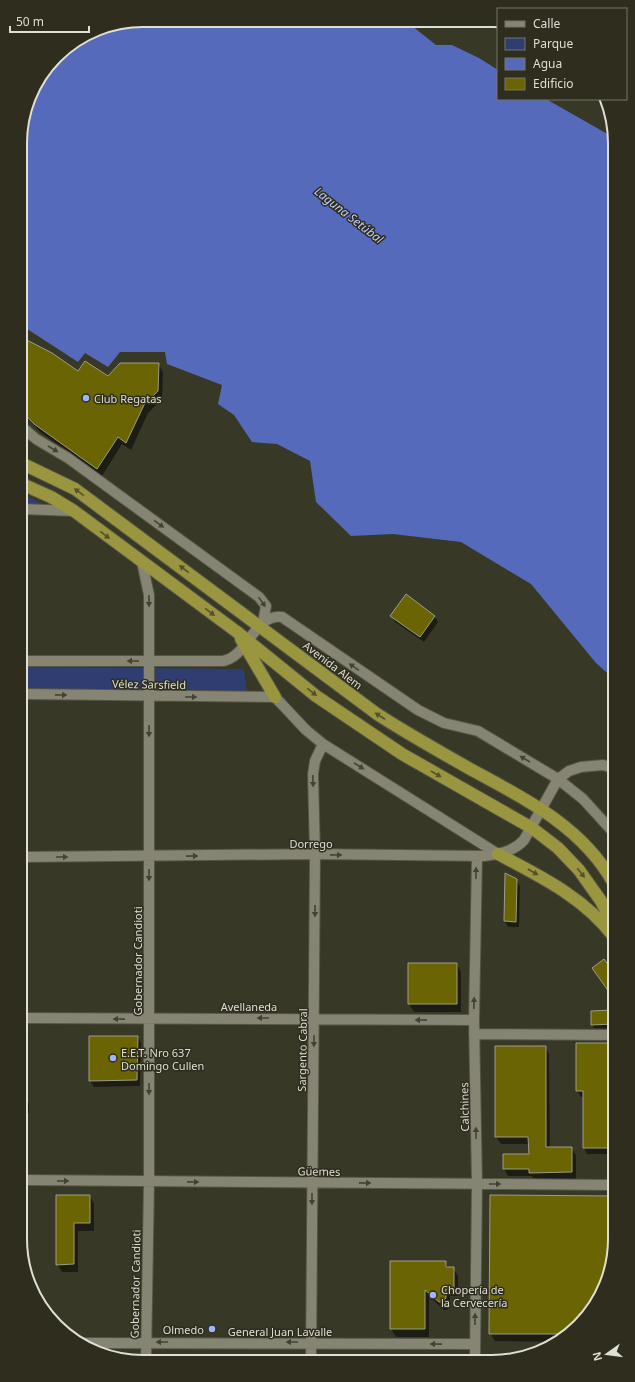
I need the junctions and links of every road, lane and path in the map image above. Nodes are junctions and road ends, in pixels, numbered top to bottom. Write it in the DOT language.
graph roads {
  1 [pos="27,431"];
  2 [pos="27,463"];
  3 [pos="27,465"];
  4 [pos="34,468"];
  5 [pos="27,486"];
  6 [pos="27,509"];
  7 [pos="74,511"];
  8 [pos="142,562"];
  9 [pos="261,624"];
  10 [pos="243,640"];
  11 [pos="27,661"];
  12 [pos="149,661"];
  13 [pos="27,694"];
  14 [pos="148,697"];
  15 [pos="275,697"];
  16 [pos="323,744"];
  17 [pos="608,767"];
  18 [pos="558,779"];
  19 [pos="543,809"];
  20 [pos="608,826"];
  21 [pos="532,828"];
  22 [pos="315,854"];
  23 [pos="498,854"];
  24 [pos="149,856"];
  25 [pos="477,856"];
  26 [pos="27,857"];
  27 [pos="608,872"];
  28 [pos="608,914"];
  29 [pos="608,930"];
  30 [pos="27,1018"];
  31 [pos="314,1018"];
  32 [pos="149,1019"];
  33 [pos="474,1020"];
  34 [pos="474,1034"];
  35 [pos="608,1035"];
  36 [pos="27,1180"];
  37 [pos="149,1181"];
  38 [pos="312,1183"];
  39 [pos="477,1184"];
  40 [pos="608,1185"];
  41 [pos="146,1342"];
  42 [pos="311,1342"];
  43 [pos="92,1343"];
  44 [pos="475,1344"];
  45 [pos="146,1355"];
  46 [pos="311,1355"];
  47 [pos="475,1355"];
  1 -- 9 [label="street, one-way"];
  2 -- 4 [label="highway"];
  3 -- 4 [label="highway"];
  9 -- 4 [label="highway, Avenida Alem, one-way"];
  5 -- 7 [label="highway"];
  6 -- 7 [label="street"];
  7 -- 8 [label="highway, one-way"];
  8 -- 10 [label="highway, one-way"];
  8 -- 12 [label="street, Gobernador Candioti, one-way"];
  9 -- 10 [label="street"];
  18 -- 9 [label="street, one-way"];
  19 -- 9 [label="highway, Avenida Alem, one-way"];
  10 -- 12 [label="street, Vélez Sarsfield"];
  10 -- 15 [label="highway"];
  10 -- 21 [label="highway, one-way"];
  12 -- 11 [label="street, Vélez Sarsfield, one-way"];
  12 -- 14 [label="street, Gobernador Candioti"];
  13 -- 14 [label="street, Vélez Sarsfield, one-way"];
  14 -- 15 [label="street, Vélez Sarsfield, one-way"];
  14 -- 24 [label="street, Gobernador Candioti, one-way"];
  15 -- 16 [label="street"];
  16 -- 22 [label="street, Sargento Cabral, one-way"];
  16 -- 23 [label="street, one-way"];
  17 -- 18 [label="street"];
  18 -- 19 [label="street, Dorrego"];
  18 -- 20 [label="street"];
  19 -- 21 [label="street, Dorrego"];
  19 -- 27 [label="highway, Avenida Alem"];
  21 -- 23 [label="street, Dorrego"];
  21 -- 28 [label="highway, one-way"];
  24 -- 22 [label="street, Dorrego, one-way"];
  22 -- 25 [label="street, Dorrego, one-way"];
  22 -- 31 [label="street, Sargento Cabral, one-way"];
  23 -- 25 [label="street, Dorrego"];
  23 -- 29 [label="highway, one-way"];
  26 -- 24 [label="street, Dorrego, one-way"];
  24 -- 32 [label="street, Gobernador Candioti, one-way"];
  33 -- 25 [label="street, Calchines, one-way"];
  32 -- 30 [label="street, Avellaneda, one-way"];
  31 -- 32 [label="street, Avellaneda, one-way"];
  33 -- 31 [label="street, Avellaneda, one-way"];
  31 -- 38 [label="street, Sargento Cabral, one-way"];
  32 -- 37 [label="street, Gobernador Candioti, one-way"];
  33 -- 34 [label="street, Calchines"];
  34 -- 35 [label="street"];
  39 -- 34 [label="street, Calchines, one-way"];
  36 -- 37 [label="street, Güemes, one-way"];
  37 -- 38 [label="street, Güemes, one-way"];
  37 -- 41 [label="street, Gobernador Candioti"];
  38 -- 39 [label="street, Güemes, one-way"];
  38 -- 42 [label="street, Sargento Cabral, one-way"];
  39 -- 40 [label="street, Güemes, one-way"];
  44 -- 39 [label="street, Calchines, one-way"];
  42 -- 41 [label="street, General Juan Lavalle, one-way"];
  41 -- 43 [label="street, General Juan Lavalle"];
  41 -- 45 [label="street, Gobernador Candioti"];
  44 -- 42 [label="street, General Juan Lavalle, one-way"];
  42 -- 46 [label="street, Sargento Cabral"];
  44 -- 47 [label="street, Calchines"];
}
